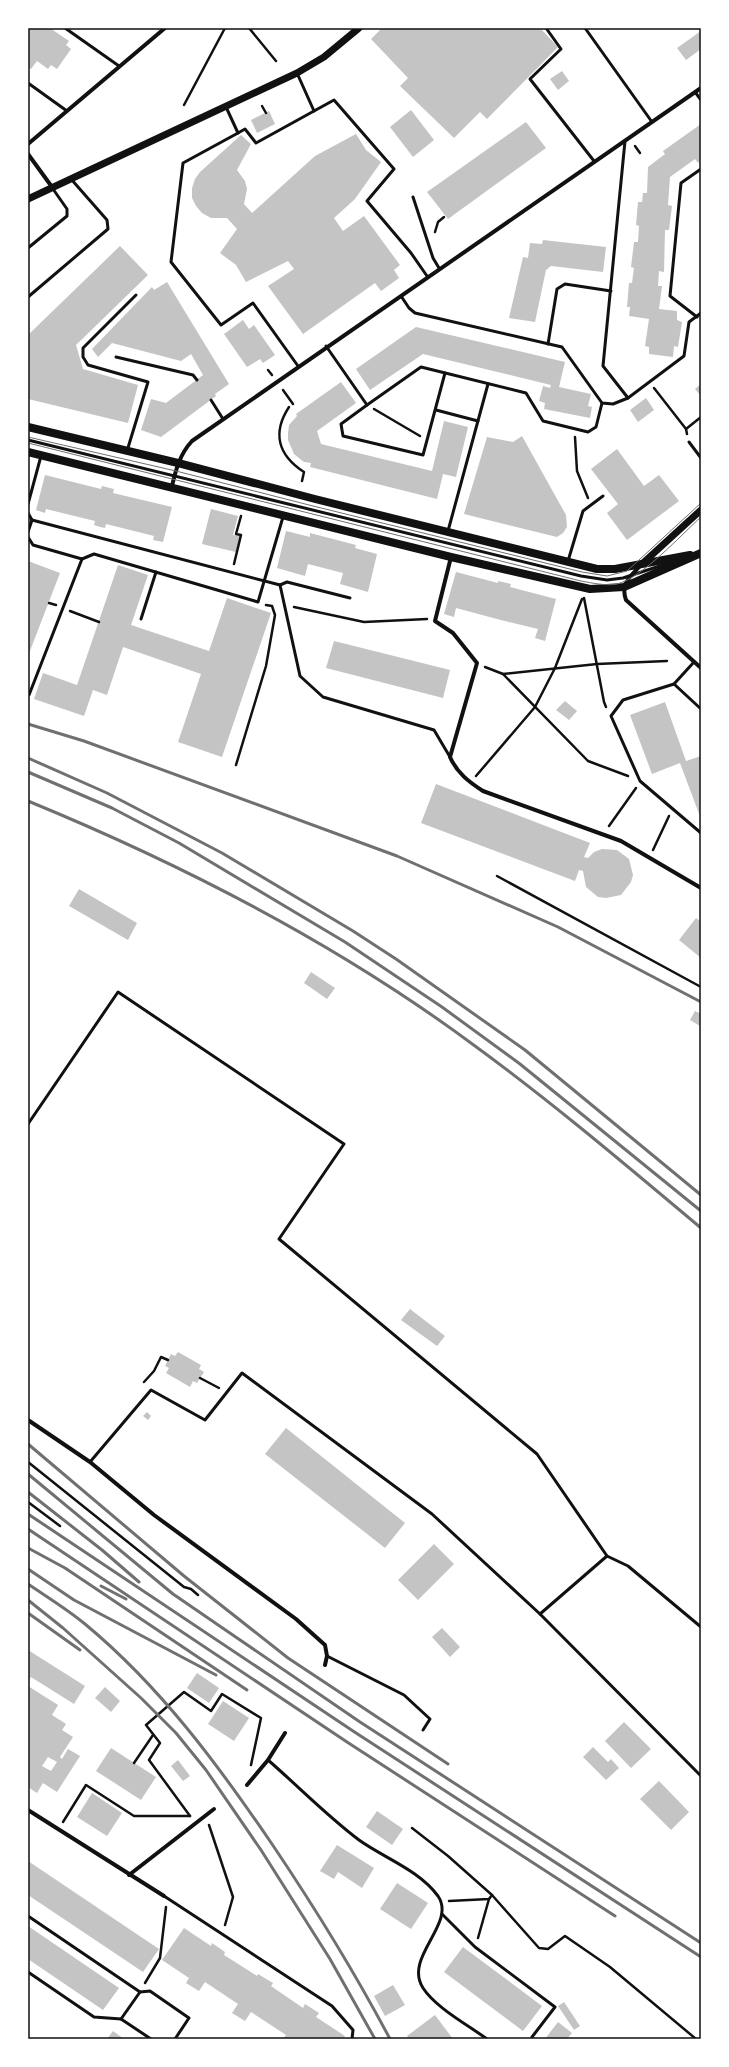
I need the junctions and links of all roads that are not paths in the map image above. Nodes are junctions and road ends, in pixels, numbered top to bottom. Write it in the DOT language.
graph roads {
  1 [pos="65,28"];
  2 [pos="164,28"];
  3 [pos="359,28"];
  4 [pos="546,28"];
  5 [pos="585,28"];
  6 [pos="119,66"];
  7 [pos="297,73"];
  8 [pos="28,83"];
  9 [pos="701,88"];
  10 [pos="695,92"];
  11 [pos="701,100"];
  12 [pos="226,107"];
  13 [pos="67,111"];
  14 [pos="314,111"];
  15 [pos="652,122"];
  16 [pos="238,132"];
  17 [pos="625,140"];
  18 [pos="28,144"];
  19 [pos="28,154"];
  20 [pos="594,161"];
  21 [pos="701,169"];
  22 [pos="71,178"];
  23 [pos="52,187"];
  24 [pos="413,197"];
  25 [pos="28,199"];
  26 [pos="28,248"];
  27 [pos="440,268"];
  28 [pos="427,276"];
  29 [pos="610,291"];
  30 [pos="136,295"];
  31 [pos="400,295"];
  32 [pos="28,297"];
  33 [pos="701,314"];
  34 [pos="697,316"];
  35 [pos="548,344"];
  36 [pos="326,346"];
  37 [pos="116,357"];
  38 [pos="298,366"];
  39 [pos="445,373"];
  40 [pos="197,380"];
  41 [pos="488,384"];
  42 [pos="628,398"];
  43 [pos="210,400"];
  44 [pos="602,403"];
  45 [pos="367,405"];
  46 [pos="436,410"];
  47 [pos="223,419"];
  48 [pos="478,421"];
  49 [pos="28,427"];
  50 [pos="28,440"];
  51 [pos="689,442"];
  52 [pos="127,451"];
  53 [pos="28,452"];
  54 [pos="42,455"];
  55 [pos="701,458"];
  56 [pos="178,463"];
  57 [pos="175,475"];
  58 [pos="172,486"];
  59 [pos="603,496"];
  60 [pos="28,504"];
  61 [pos="701,510"];
  62 [pos="28,513"];
  63 [pos="284,515"];
  64 [pos="32,520"];
  65 [pos="28,532"];
  66 [pos="448,533"];
  67 [pos="28,537"];
  68 [pos="701,553"];
  69 [pos="451,557"];
  70 [pos="82,558"];
  71 [pos="568,562"];
  72 [pos="643,563"];
  73 [pos="156,572"];
  74 [pos="632,575"];
  75 [pos="265,580"];
  76 [pos="280,585"];
  77 [pos="624,587"];
  78 [pos="350,598"];
  79 [pos="141,619"];
  80 [pos="694,662"];
  81 [pos="701,668"];
  82 [pos="674,684"];
  83 [pos="29,695"];
  84 [pos="701,709"];
  85 [pos="450,757"];
  86 [pos="701,833"];
  87 [pos="701,888"];
  88 [pos="28,1124"];
  89 [pos="28,1420"];
  90 [pos="90,1462"];
  91 [pos="607,1556"];
  92 [pos="540,1614"];
  93 [pos="701,1627"];
  94 [pos="328,1656"];
  95 [pos="325,1665"];
  96 [pos="423,1730"];
  97 [pos="285,1733"];
  98 [pos="268,1760"];
  99 [pos="701,1776"];
  100 [pos="247,1785"];
  101 [pos="214,1809"];
  102 [pos="28,1810"];
  103 [pos="129,1875"];
  104 [pos="165,1897"];
  105 [pos="442,1914"];
  106 [pos="28,1916"];
  107 [pos="28,1972"];
  108 [pos="140,1992"];
  109 [pos="122,2019"];
  110 [pos="532,2037"];
  111 [pos="151,2039"];
  112 [pos="175,2039"];
  113 [pos="352,2039"];
  114 [pos="487,2039"];
  1 -- 6 [label="lane"];
  2 -- 6 [label="street"];
  3 -- 7 [label="street"];
  4 -- 20 [label="lane"];
  5 -- 15 [label="lane"];
  6 -- 13 [label="street"];
  7 -- 12 [label="street"];
  7 -- 14 [label="lane"];
  8 -- 13 [label="lane"];
  9 -- 10 [label="street"];
  10 -- 11 [label="lane"];
  10 -- 15 [label="street"];
  12 -- 16 [label="lane"];
  12 -- 22 [label="street"];
  13 -- 18 [label="street"];
  14 -- 16 [label="lane"];
  14 -- 28 [label="lane"];
  15 -- 17 [label="street"];
  16 -- 38 [label="lane"];
  17 -- 20 [label="street"];
  17 -- 29 [label="lane"];
  19 -- 23 [label="street"];
  20 -- 27 [label="street"];
  21 -- 34 [label="lane"];
  22 -- 23 [label="street"];
  22 -- 32 [label="lane"];
  23 -- 25 [label="street"];
  23 -- 26 [label="lane"];
  24 -- 27 [label="lane"];
  27 -- 28 [label="street"];
  28 -- 31 [label="street"];
  29 -- 35 [label="lane"];
  29 -- 42 [label="lane"];
  30 -- 52 [label="lane"];
  31 -- 35 [label="lane"];
  31 -- 36 [label="street"];
  33 -- 34 [label="lane"];
  34 -- 42 [label="lane"];
  35 -- 44 [label="lane"];
  36 -- 38 [label="street"];
  36 -- 45 [label="lane"];
  37 -- 40 [label="lane"];
  38 -- 47 [label="street"];
  39 -- 41 [label="lane"];
  39 -- 45 [label="lane"];
  39 -- 46 [label="lane"];
  41 -- 44 [label="lane"];
  41 -- 48 [label="lane"];
  42 -- 44 [label="lane"];
  43 -- 47 [label="lane"];
  45 -- 46 [label="lane"];
  46 -- 48 [label="lane"];
  47 -- 56 [label="street"];
  48 -- 66 [label="lane"];
  49 -- 52 [label="main road"];
  50 -- 57 [label="lane"];
  51 -- 55 [label="lane"];
  52 -- 56 [label="main road"];
  53 -- 54 [label="main road"];
  54 -- 58 [label="main road"];
  54 -- 60 [label="lane"];
  56 -- 57 [label="street"];
  56 -- 66 [label="main road"];
  57 -- 58 [label="street"];
  57 -- 74 [label="lane"];
  58 -- 63 [label="main road"];
  59 -- 71 [label="lane"];
  61 -- 72 [label="street"];
  62 -- 64 [label="lane"];
  63 -- 69 [label="main road"];
  63 -- 75 [label="lane"];
  64 -- 65 [label="lane"];
  64 -- 75 [label="lane"];
  66 -- 71 [label="main road"];
  67 -- 70 [label="lane"];
  68 -- 72 [label="main road"];
  68 -- 74 [label="lane"];
  68 -- 77 [label="main road"];
  69 -- 77 [label="main road"];
  69 -- 85 [label="street"];
  70 -- 73 [label="lane"];
  70 -- 83 [label="lane"];
  71 -- 72 [label="main road"];
  72 -- 74 [label="street"];
  73 -- 75 [label="lane"];
  73 -- 79 [label="lane"];
  74 -- 77 [label="street"];
  75 -- 76 [label="lane"];
  76 -- 78 [label="lane"];
  76 -- 85 [label="lane"];
  77 -- 80 [label="street"];
  80 -- 81 [label="street"];
  80 -- 82 [label="lane"];
  82 -- 84 [label="lane"];
  82 -- 86 [label="lane"];
  85 -- 87 [label="street"];
  88 -- 91 [label="lane"];
  89 -- 90 [label="street"];
  90 -- 92 [label="lane"];
  90 -- 94 [label="street"];
  91 -- 92 [label="lane"];
  91 -- 93 [label="lane"];
  92 -- 99 [label="lane"];
  94 -- 95 [label="street"];
  94 -- 96 [label="lane"];
  97 -- 98 [label="street"];
  98 -- 100 [label="street"];
  98 -- 105 [label="lane"];
  101 -- 103 [label="street"];
  102 -- 103 [label="street"];
  103 -- 104 [label="street"];
  104 -- 113 [label="lane"];
  105 -- 110 [label="lane"];
  105 -- 114 [label="lane"];
  106 -- 108 [label="lane"];
  107 -- 109 [label="lane"];
  108 -- 109 [label="lane"];
  108 -- 112 [label="lane"];
  109 -- 111 [label="lane"];
}
